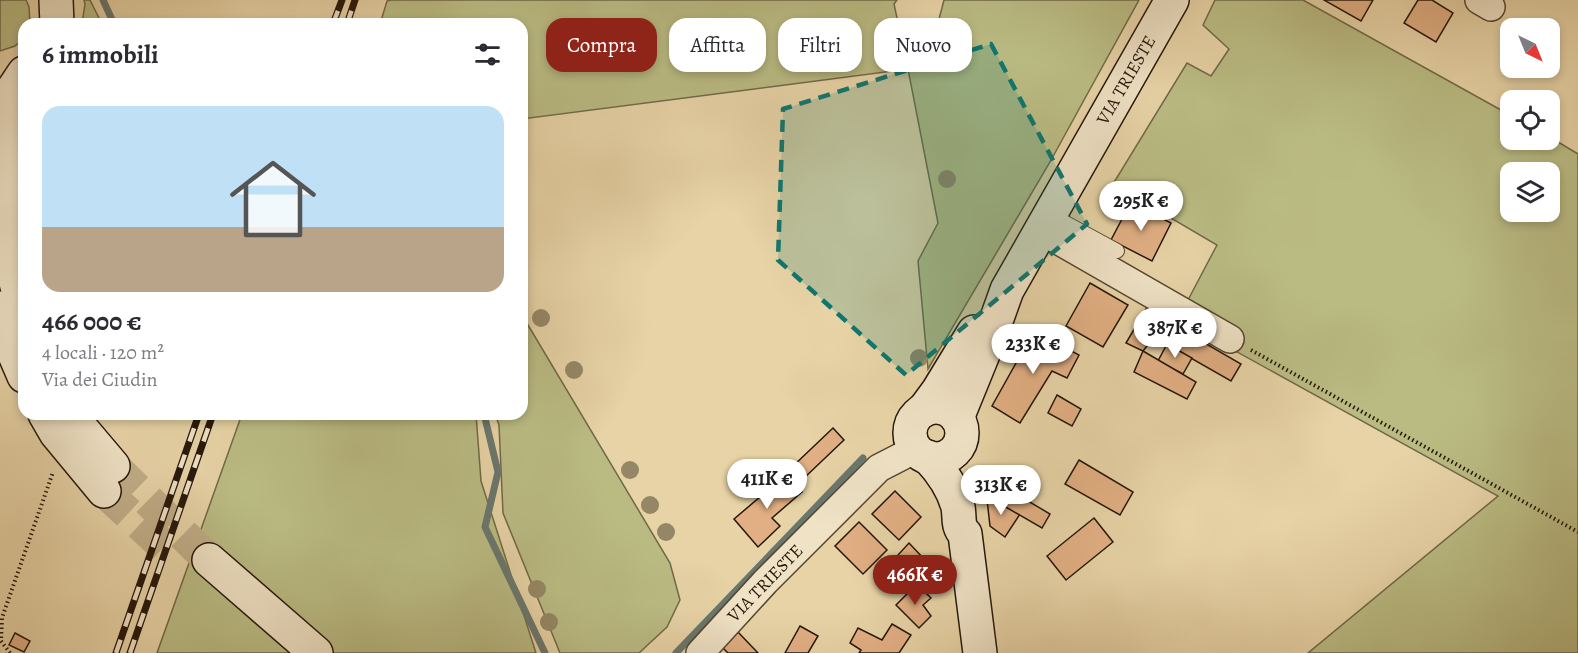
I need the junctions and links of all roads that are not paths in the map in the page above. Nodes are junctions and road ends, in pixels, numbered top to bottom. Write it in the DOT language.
graph roads {
  1 [pos="56,0"];
  2 [pos="1172,0"];
  3 [pos="57,18"];
  4 [pos="18,71"];
  5 [pos="0,76"];
  6 [pos="18,82"];
  7 [pos="1044,222"];
  8 [pos="1117,251"];
  9 [pos="1007,290"];
  10 [pos="18,291"];
  11 [pos="0,308"];
  12 [pos="1230,339"];
  13 [pos="18,362"];
  14 [pos="924,410"];
  15 [pos="48,420"];
  16 [pos="75,420"];
  17 [pos="958,430"];
  18 [pos="922,453"];
  19 [pos="965,534"];
  20 [pos="283,653"];
  21 [pos="316,653"];
  22 [pos="700,653"];
  23 [pos="980,653"];
  1 -- 3 [label="street"];
  2 -- 7 [label="street, VIA TRIESTE"];
  4 -- 5 [label="street"];
  6 -- 10 [label="street"];
  7 -- 8 [label="lane"];
  7 -- 9 [label="street, VIA TRIESTE"];
  7 -- 12 [label="street"];
  9 -- 14 [label="street"];
  9 -- 17 [label="street"];
  11 -- 13 [label="street"];
  14 -- 17 [label="street"];
  14 -- 18 [label="street"];
  15 -- 16 [label="street"];
  17 -- 18 [label="street"];
  17 -- 19 [label="street"];
  18 -- 19 [label="street"];
  18 -- 22 [label="street, VIA TRIESTE"];
  19 -- 23 [label="street"];
  20 -- 21 [label="street"];
}
